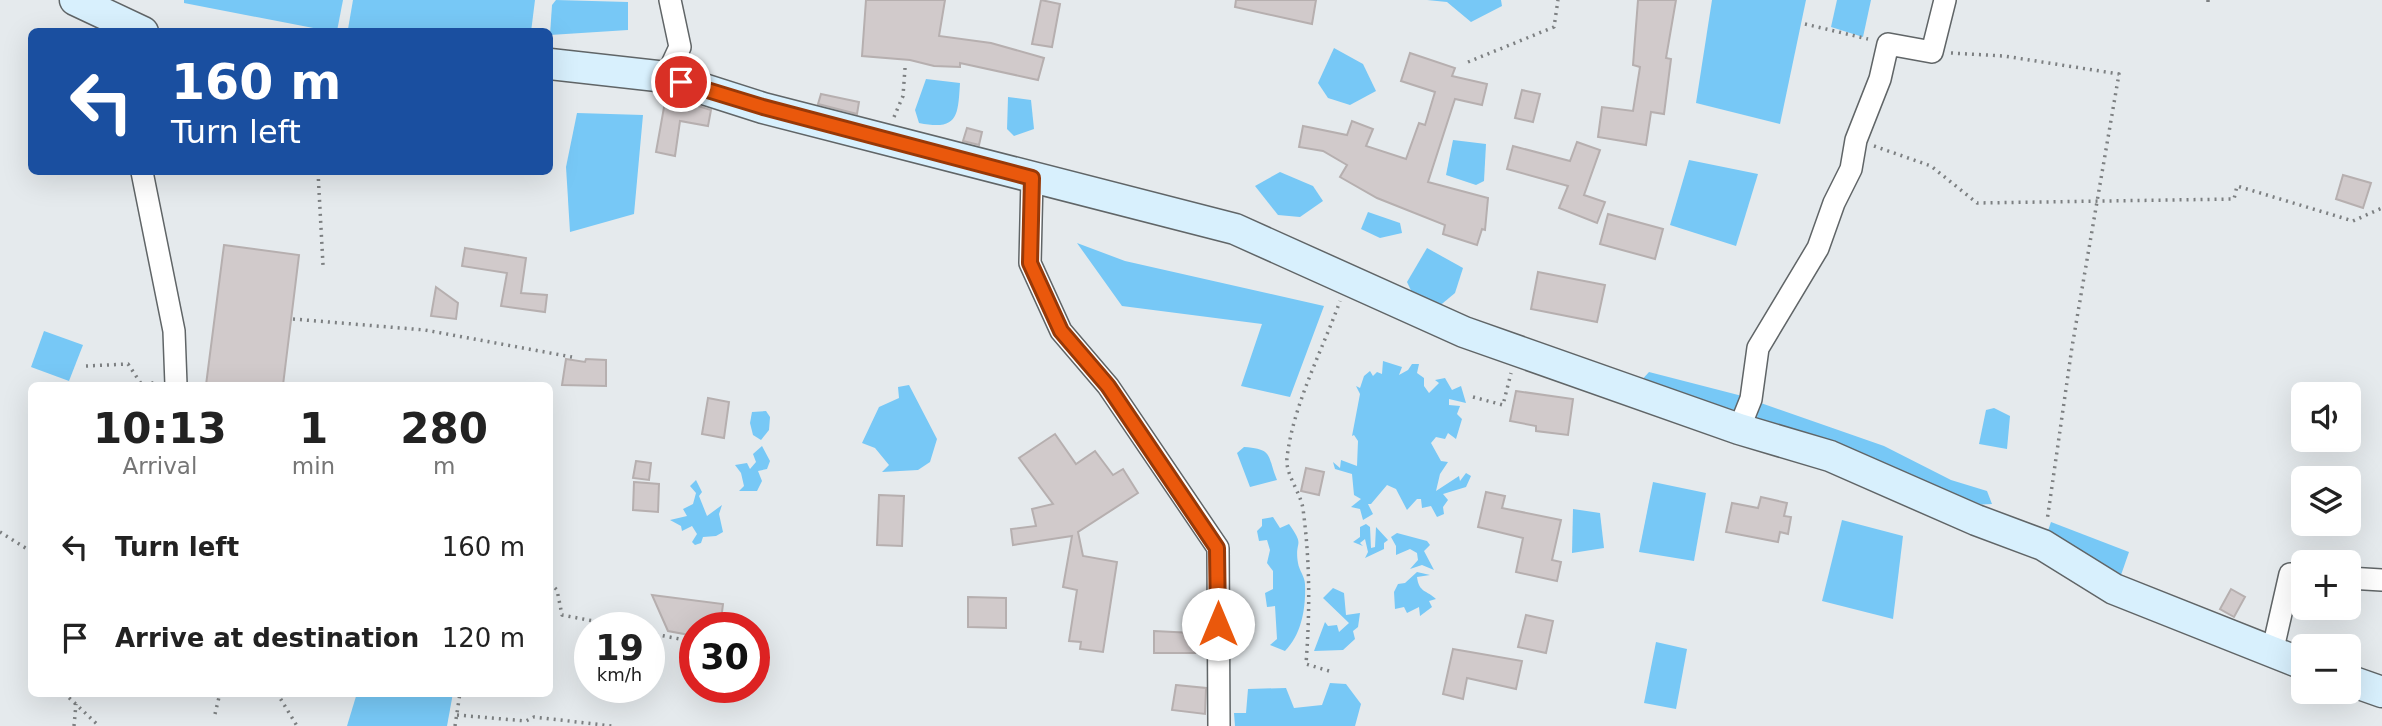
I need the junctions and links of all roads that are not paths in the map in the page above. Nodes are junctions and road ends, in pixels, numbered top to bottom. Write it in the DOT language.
graph roads {
  1 [pos="75,0"];
  2 [pos="670,0"];
  3 [pos="1945,0"];
  4 [pos="134,28"];
  5 [pos="553,64"];
  6 [pos="666,77"];
  7 [pos="143,175"];
  8 [pos="1032,178"];
  9 [pos="176,382"];
  10 [pos="1739,429"];
  11 [pos="2291,574"];
  12 [pos="2361,579"];
  13 [pos="2382,580"];
  14 [pos="2272,653"];
  15 [pos="2291,660"];
  16 [pos="2361,685"];
  17 [pos="2382,692"];
  18 [pos="1219,726"];
  1 -- 4 [label="main road"];
  2 -- 6 [label="street"];
  3 -- 10 [label="street"];
  5 -- 6 [label="main road"];
  6 -- 8 [label="main road"];
  7 -- 9 [label="street"];
  8 -- 10 [label="main road"];
  8 -- 18 [label="street"];
  10 -- 14 [label="main road"];
  11 -- 14 [label="street"];
  12 -- 13 [label="street"];
  14 -- 15 [label="main road"];
  16 -- 17 [label="main road"];
}
